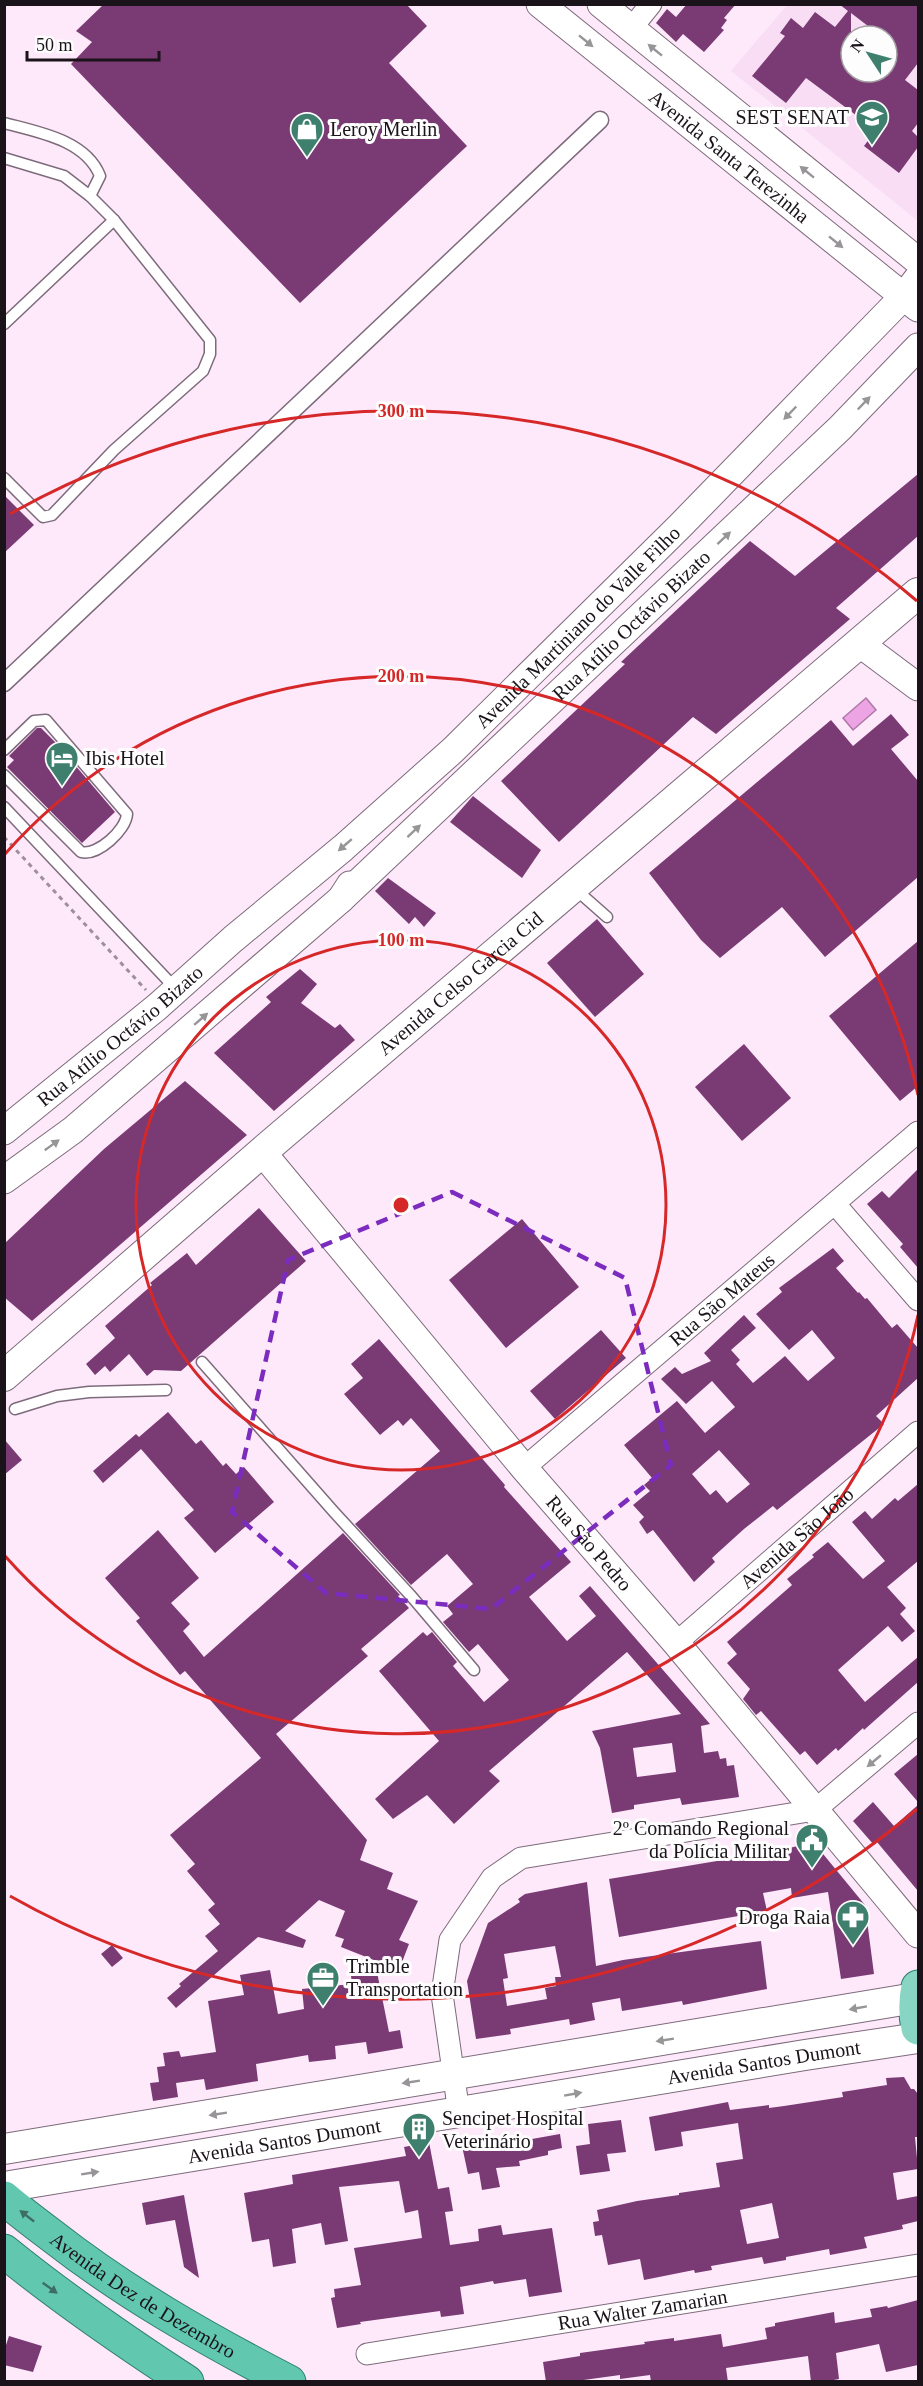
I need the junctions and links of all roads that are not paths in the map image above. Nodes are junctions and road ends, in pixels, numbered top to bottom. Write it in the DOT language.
graph roads {
  1 [pos="540,4"];
  2 [pos="601,4"];
  3 [pos="651,4"];
  4 [pos="630,30"];
  5 [pos="600,120"];
  6 [pos="4,123"];
  7 [pos="4,158"];
  8 [pos="90,196"];
  9 [pos="114,220"];
  10 [pos="918,261"];
  11 [pos="914,294"];
  12 [pos="4,324"];
  13 [pos="918,347"];
  14 [pos="4,478"];
  15 [pos="918,593"];
  16 [pos="859,643"];
  17 [pos="4,683"];
  18 [pos="918,687"];
  19 [pos="4,750"];
  20 [pos="453,750"];
  21 [pos="4,775"];
  22 [pos="4,807"];
  23 [pos="573,887"];
  24 [pos="341,900"];
  25 [pos="607,917"];
  26 [pos="233,939"];
  27 [pos="168,997"];
  28 [pos="4,1131"];
  29 [pos="918,1132"];
  30 [pos="262,1152"];
  31 [pos="4,1180"];
  32 [pos="835,1204"];
  33 [pos="918,1300"];
  34 [pos="202,1362"];
  35 [pos="4,1376"];
  36 [pos="166,1390"];
  37 [pos="15,1409"];
  38 [pos="918,1432"];
  39 [pos="524,1468"];
  40 [pos="676,1643"];
  41 [pos="474,1670"];
  42 [pos="918,1723"];
  43 [pos="815,1810"];
  44 [pos="918,1934"];
  45 [pos="917,2004"];
  46 [pos="918,2038"];
  47 [pos="452,2075"];
  48 [pos="459,2113"];
  49 [pos="9,2148"];
  50 [pos="19,2185"];
  51 [pos="4,2198"];
  52 [pos="4,2252"];
  53 [pos="918,2265"];
  54 [pos="367,2354"];
  55 [pos="187,2382"];
  56 [pos="289,2382"];
  1 -- 11 [label="street, Avenida Santa Terezinha, one-way"];
  2 -- 4 [label="street, Avenida Santa Terezinha"];
  3 -- 4 [label="street"];
  10 -- 4 [label="street, Avenida Santa Terezinha, one-way"];
  5 -- 17 [label="street"];
  6 -- 8 [label="lane"];
  7 -- 8 [label="lane"];
  8 -- 9 [label="lane"];
  9 -- 12 [label="lane"];
  9 -- 14 [label="lane"];
  11 -- 20 [label="street, Avenida Martiniano do Valle Filho, one-way"];
  24 -- 13 [label="street, Rua Atílio Octávio Bizato, one-way"];
  15 -- 16 [label="main road, Avenida Celso Garcia Cid"];
  16 -- 18 [label="street"];
  16 -- 23 [label="main road, Avenida Celso Garcia Cid"];
  19 -- 21 [label="lane"];
  20 -- 24 [label="street"];
  20 -- 26 [label="street, Avenida Martiniano do Valle Filho, one-way"];
  22 -- 27 [label="lane"];
  23 -- 25 [label="lane"];
  23 -- 30 [label="main road, Avenida Celso Garcia Cid"];
  31 -- 24 [label="street, one-way"];
  26 -- 27 [label="street, Rua Atílio Octávio Bizato"];
  27 -- 28 [label="street, Rua Atílio Octávio Bizato"];
  29 -- 32 [label="street, Rua São Mateus"];
  30 -- 35 [label="main road, Avenida Celso Garcia Cid"];
  30 -- 39 [label="street, Rua São Pedro"];
  32 -- 33 [label="street"];
  32 -- 39 [label="street, Rua São Mateus"];
  34 -- 41 [label="lane"];
  36 -- 37 [label="lane"];
  38 -- 40 [label="street, Avenida São João"];
  39 -- 40 [label="street, Rua São Pedro"];
  40 -- 43 [label="street, Rua São Pedro"];
  42 -- 43 [label="street, one-way"];
  43 -- 44 [label="street, Rua São Pedro"];
  43 -- 47 [label="street"];
  45 -- 47 [label="main road, Avenida Santos Dumont, one-way"];
  48 -- 46 [label="main road, Avenida Santos Dumont, one-way"];
  47 -- 48 [label="street"];
  47 -- 49 [label="main road, Avenida Santos Dumont, one-way"];
  50 -- 48 [label="main road, Avenida Santos Dumont, one-way"];
  56 -- 51 [label="highway, Avenida Dez de Dezembro, one-way"];
  52 -- 55 [label="highway, one-way"];
  53 -- 54 [label="street, Rua Walter Zamarian"];
}
